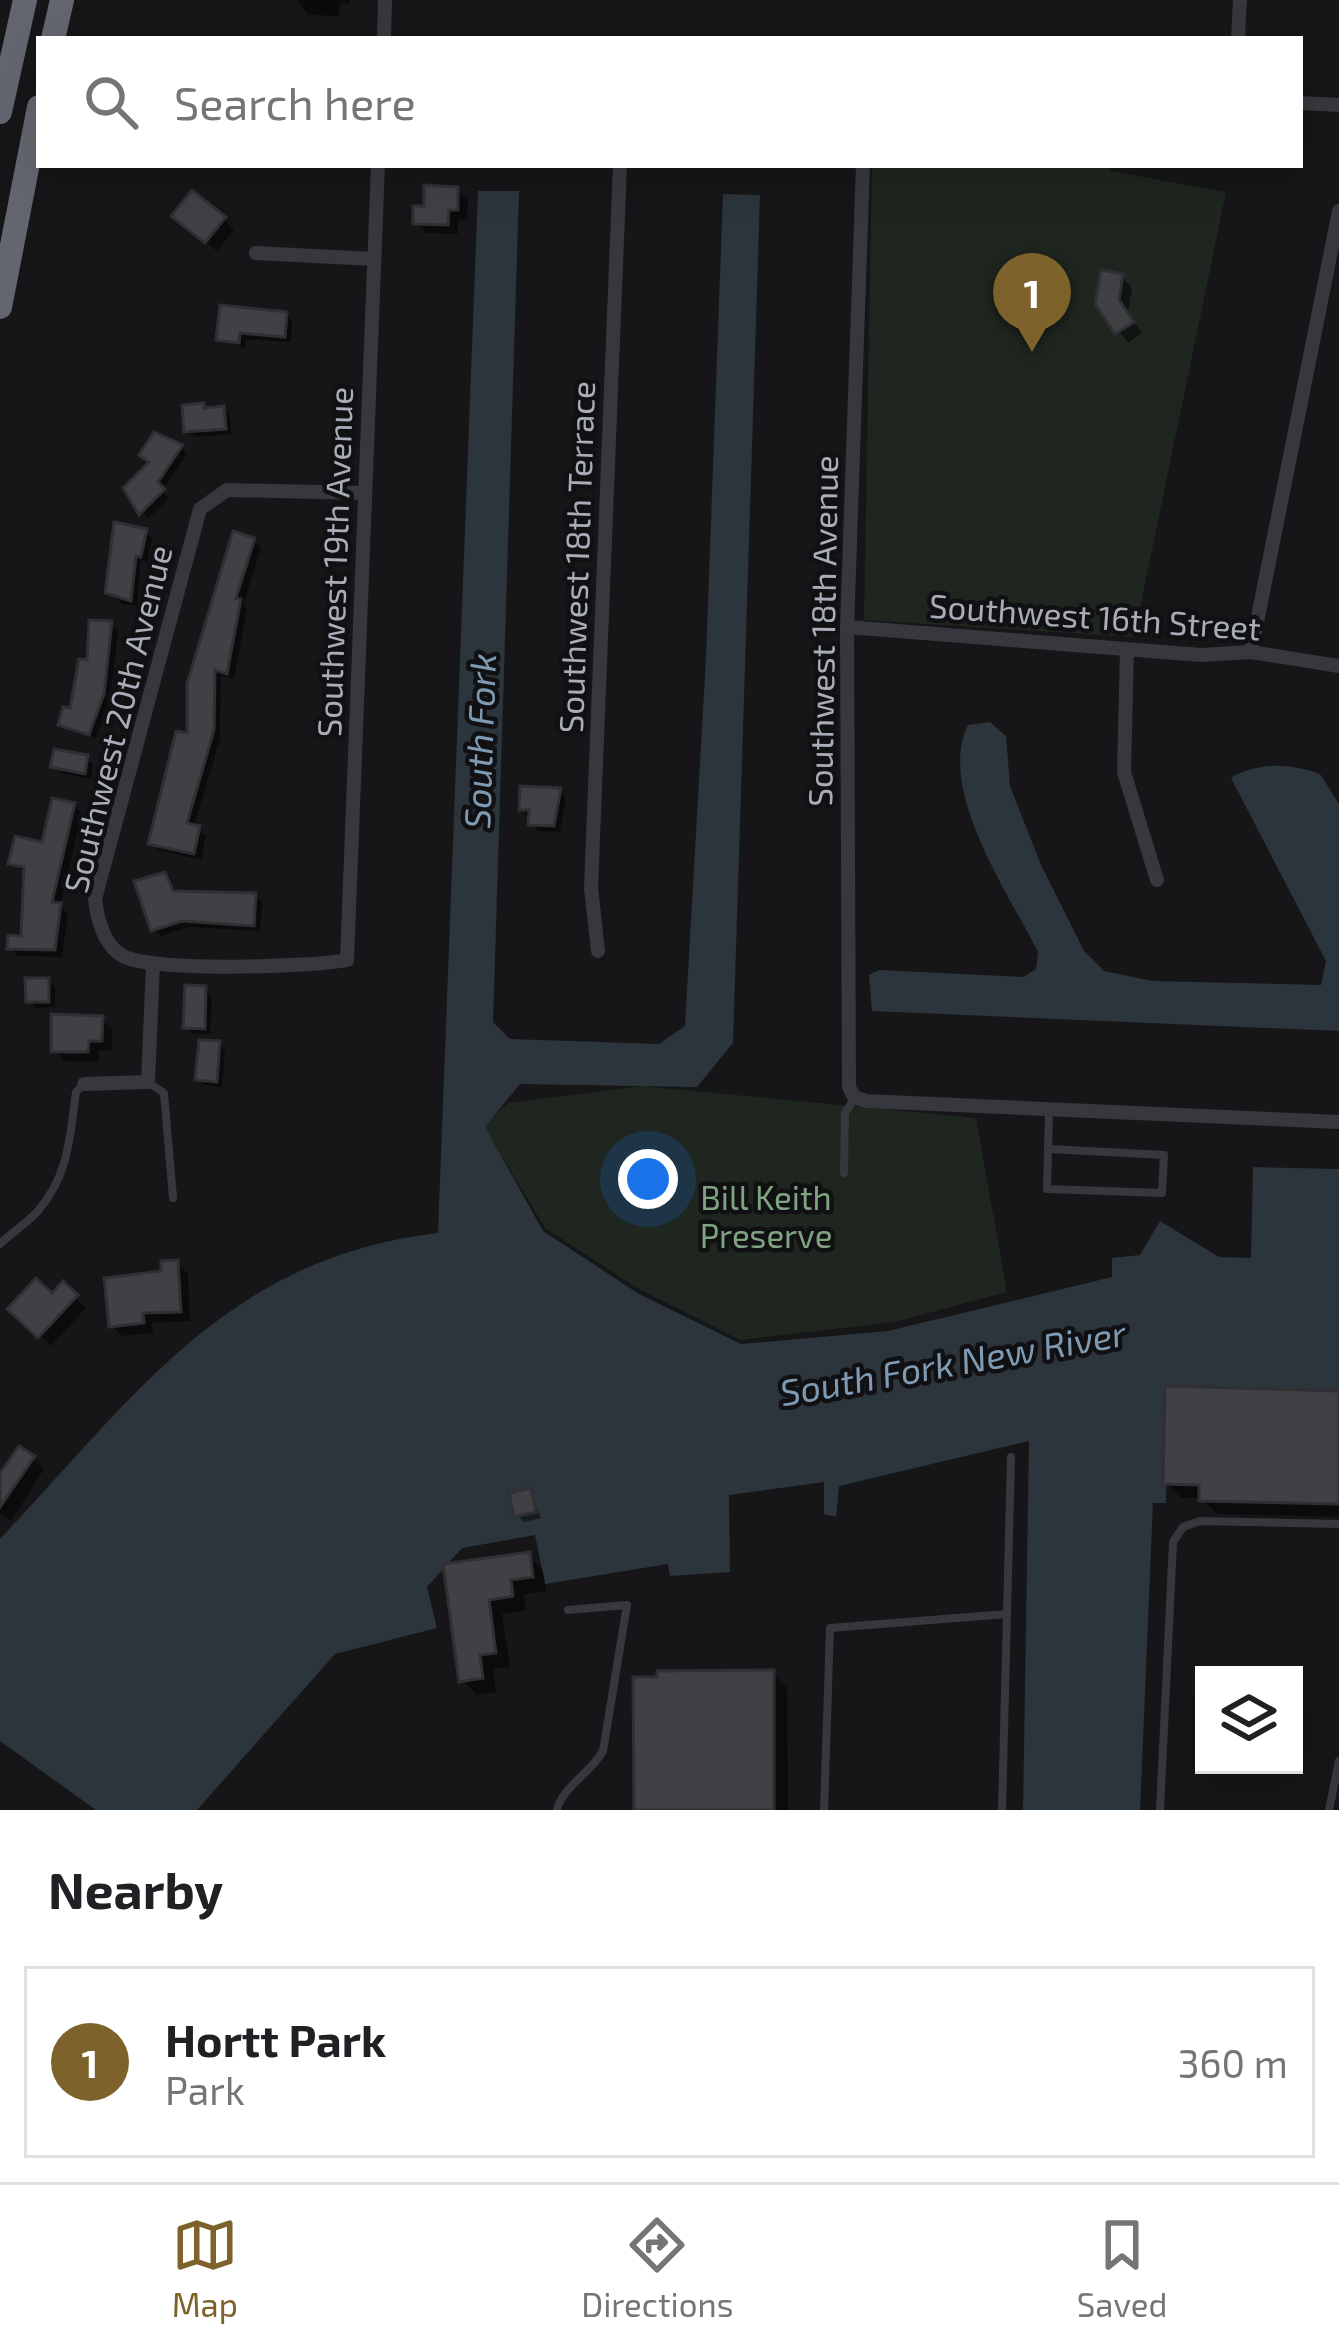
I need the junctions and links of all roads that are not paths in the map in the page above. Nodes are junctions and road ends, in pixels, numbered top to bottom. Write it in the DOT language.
graph roads {
  1 [pos="25,0"];
  2 [pos="62,0"];
  3 [pos="385,0"];
  4 [pos="1240,0"];
  5 [pos="54,36"];
  6 [pos="384,36"];
  7 [pos="1238,36"];
  8 [pos="1303,104"];
  9 [pos="1339,105"];
  10 [pos="0,112"];
  11 [pos="36,122"];
  12 [pos="378,168"];
  13 [pos="620,168"];
  14 [pos="863,168"];
  15 [pos="1339,212"];
  16 [pos="256,253"];
  17 [pos="374,259"];
  18 [pos="0,307"];
  19 [pos="364,493"];
  20 [pos="847,628"];
  21 [pos="1126,650"];
  22 [pos="1251,652"];
  23 [pos="1339,666"];
  24 [pos="1157,880"];
  25 [pos="598,951"];
  26 [pos="153,964"];
  27 [pos="148,1082"];
  28 [pos="84,1084"];
  29 [pos="854,1097"];
  30 [pos="1049,1109"];
  31 [pos="1339,1122"];
  32 [pos="1048,1149"];
  33 [pos="844,1173"];
  34 [pos="172,1198"];
  35 [pos="0,1244"];
  36 [pos="1011,1457"];
  37 [pos="1339,1525"];
  38 [pos="568,1610"];
  39 [pos="1007,1614"];
  40 [pos="1339,1761"];
  41 [pos="556,1810"];
  42 [pos="824,1810"];
  43 [pos="1002,1810"];
  44 [pos="1160,1810"];
  45 [pos="1329,1810"];
  1 -- 10 [label="highway"];
  2 -- 5 [label="highway"];
  3 -- 6 [label="street"];
  4 -- 7 [label="street"];
  8 -- 9 [label="street"];
  11 -- 18 [label="highway"];
  12 -- 17 [label="street, Southwest 19th Avenue"];
  13 -- 25 [label="street, Southwest 18th Terrace"];
  14 -- 20 [label="street, Southwest 18th Avenue"];
  15 -- 22 [label="street"];
  16 -- 17 [label="street"];
  17 -- 19 [label="street, Southwest 19th Avenue"];
  19 -- 26 [label="street, Southwest 19th Avenue"];
  19 -- 26 [label="street, Southwest 20th Avenue"];
  20 -- 21 [label="street, Southwest 16th Street"];
  20 -- 29 [label="street, Southwest 18th Avenue"];
  21 -- 22 [label="street, Southwest 16th Street"];
  21 -- 24 [label="street"];
  22 -- 23 [label="street, Southwest 16th Street"];
  26 -- 27 [label="street"];
  27 -- 28 [label="street"];
  27 -- 34 [label="lane"];
  28 -- 35 [label="lane"];
  29 -- 30 [label="street"];
  29 -- 33 [label="lane"];
  30 -- 31 [label="street"];
  30 -- 32 [label="lane"];
  32 -- 32 [label="lane"];
  36 -- 39 [label="lane"];
  37 -- 44 [label="lane"];
  38 -- 41 [label="lane"];
  39 -- 42 [label="lane"];
  39 -- 43 [label="lane"];
  40 -- 45 [label="lane"];
}
